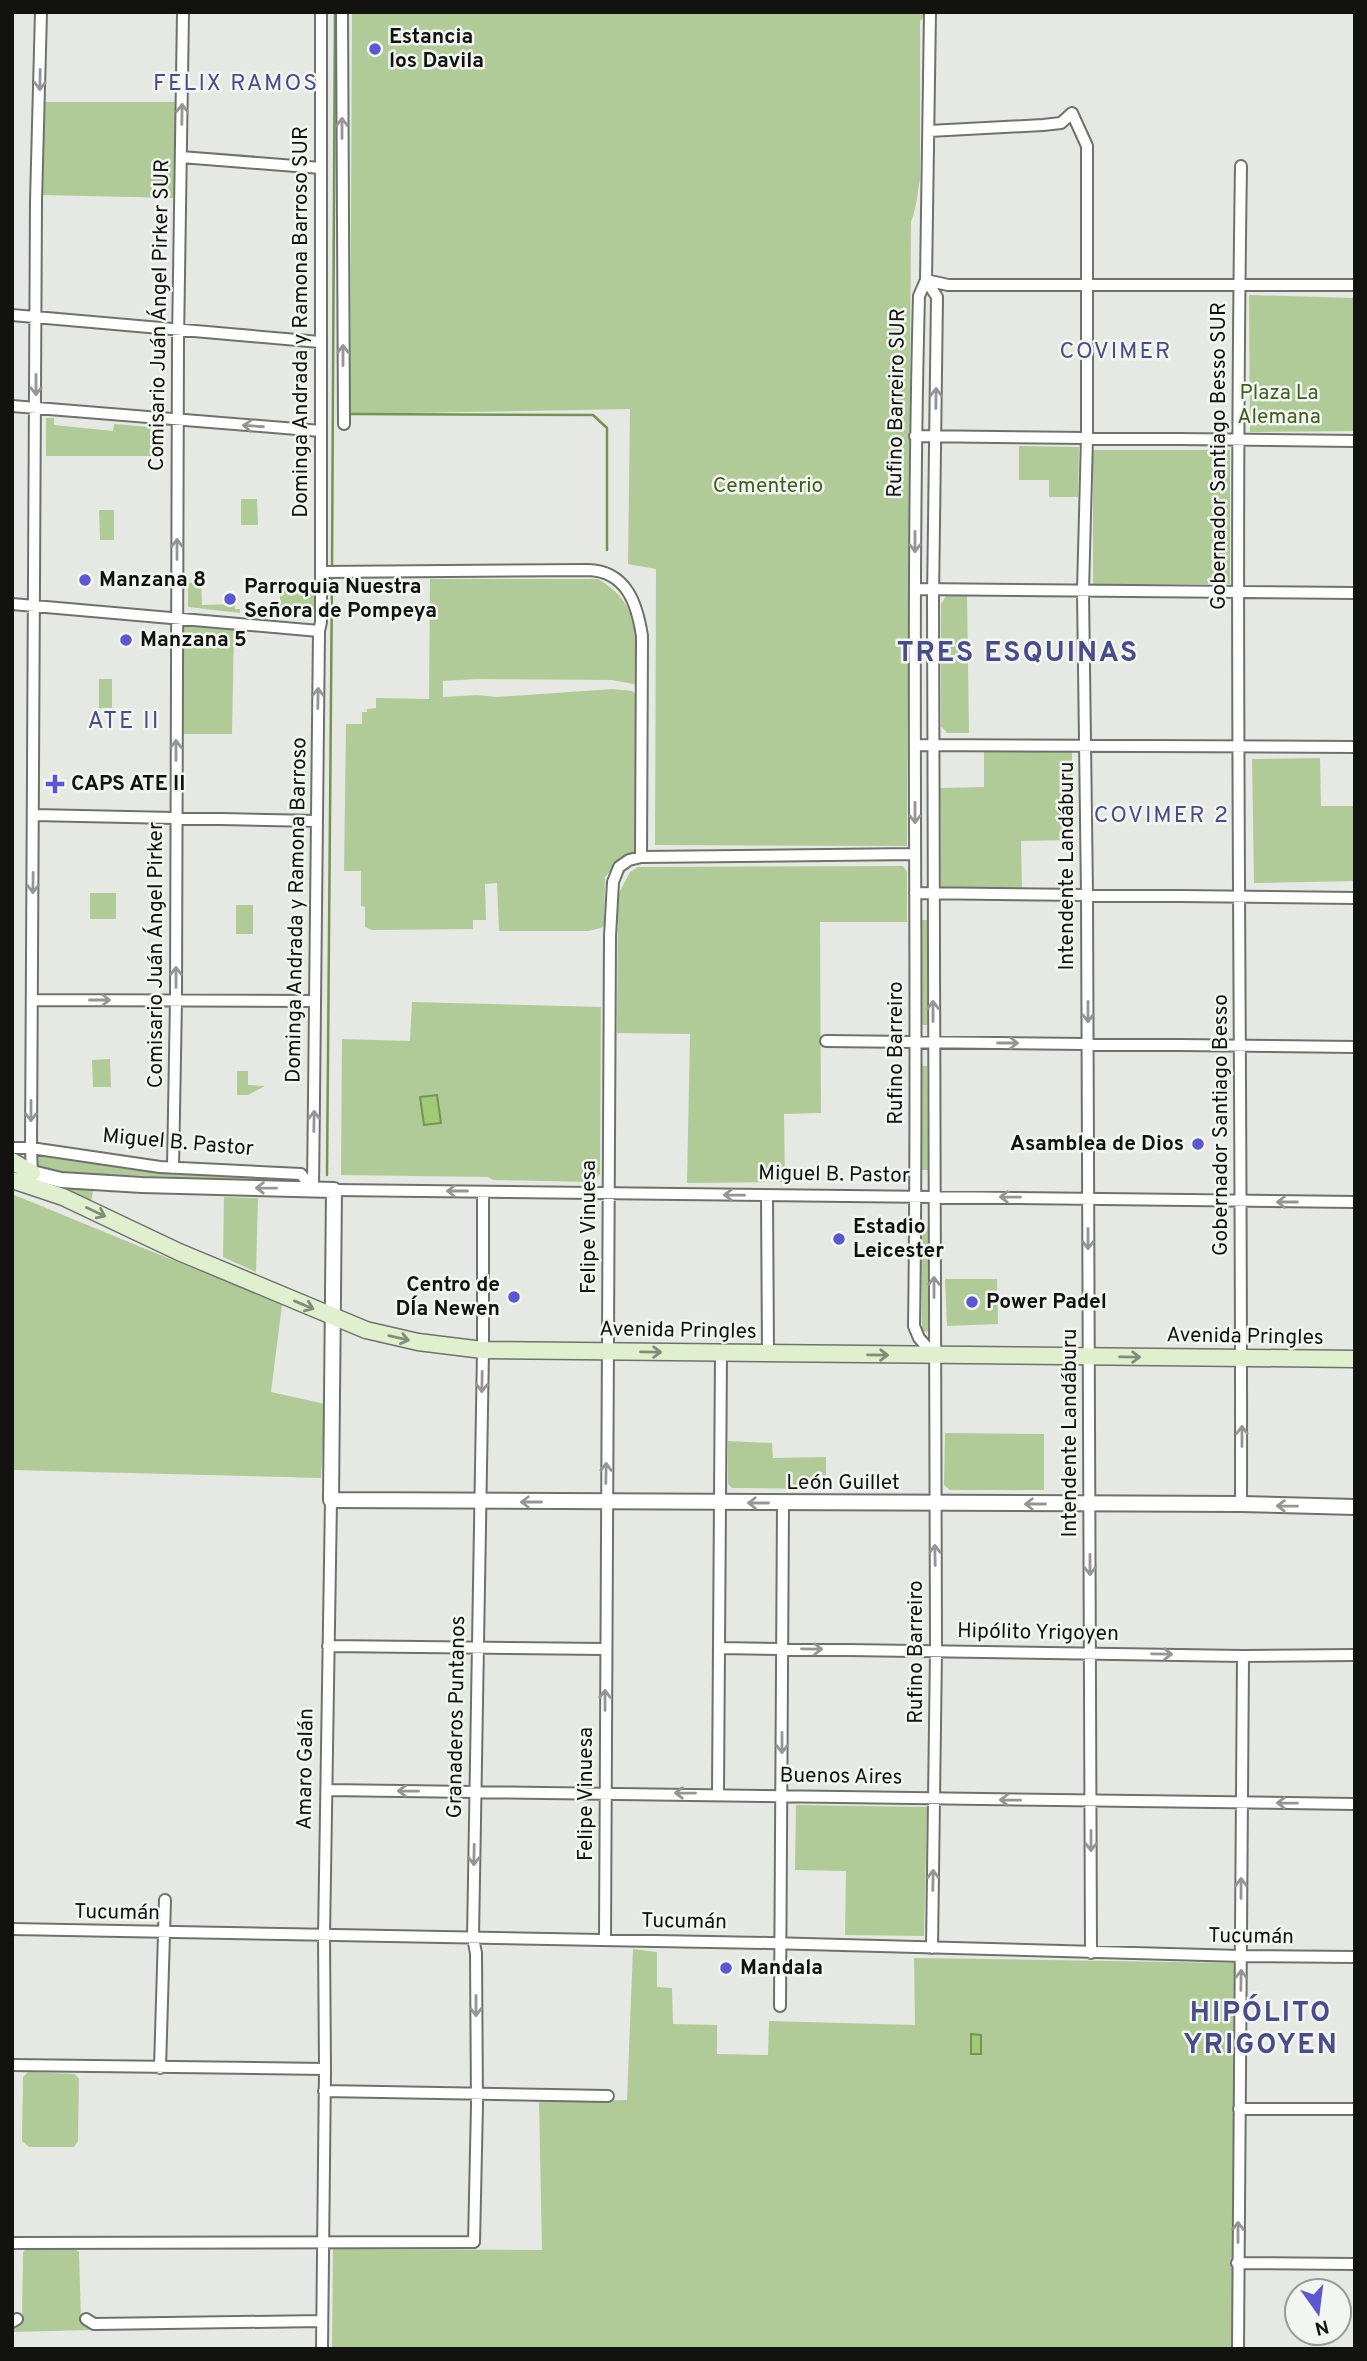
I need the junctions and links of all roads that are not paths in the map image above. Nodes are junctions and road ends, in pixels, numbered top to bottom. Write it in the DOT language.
graph roads {
  1 [pos="41,12"];
  2 [pos="183,12"];
  3 [pos="320,12"];
  4 [pos="342,12"];
  5 [pos="930,12"];
  6 [pos="929,131"];
  7 [pos="181,157"];
  8 [pos="1241,166"];
  9 [pos="321,168"];
  10 [pos="926,280"];
  11 [pos="1088,284"];
  12 [pos="1239,285"];
  13 [pos="1355,285"];
  14 [pos="12,315"];
  15 [pos="36,316"];
  16 [pos="178,330"];
  17 [pos="320,342"];
  18 [pos="12,406"];
  19 [pos="36,408"];
  20 [pos="177,420"];
  21 [pos="344,424"];
  22 [pos="321,431"];
  23 [pos="915,436"];
  24 [pos="935,436"];
  25 [pos="1087,438"];
  26 [pos="1238,439"];
  27 [pos="1355,441"];
  28 [pos="321,572"];
  29 [pos="915,589"];
  30 [pos="933,589"];
  31 [pos="1083,591"];
  32 [pos="1237,592"];
  33 [pos="1355,593"];
  34 [pos="12,604"];
  35 [pos="34,605"];
  36 [pos="176,617"];
  37 [pos="319,631"];
  38 [pos="915,745"];
  39 [pos="933,746"];
  40 [pos="1086,746"];
  41 [pos="1239,746"];
  42 [pos="1355,747"];
  43 [pos="34,815"];
  44 [pos="176,820"];
  45 [pos="317,821"];
  46 [pos="915,854"];
  47 [pos="641,857"];
  48 [pos="933,892"];
  49 [pos="915,893"];
  50 [pos="1087,894"];
  51 [pos="1239,897"];
  52 [pos="1355,898"];
  53 [pos="32,1000"];
  54 [pos="176,1000"];
  55 [pos="315,1001"];
  56 [pos="826,1041"];
  57 [pos="916,1042"];
  58 [pos="933,1042"];
  59 [pos="1088,1043"];
  60 [pos="1239,1045"];
  61 [pos="1355,1047"];
  62 [pos="12,1148"];
  63 [pos="31,1148"];
  64 [pos="12,1161"];
  65 [pos="173,1168"];
  66 [pos="12,1180"];
  67 [pos="33,1180"];
  68 [pos="313,1190"];
  69 [pos="334,1190"];
  70 [pos="484,1192"];
  71 [pos="608,1194"];
  72 [pos="767,1196"];
  73 [pos="933,1196"];
  74 [pos="916,1197"];
  75 [pos="1088,1198"];
  76 [pos="1240,1201"];
  77 [pos="1355,1202"];
  78 [pos="334,1318"];
  79 [pos="483,1350"];
  80 [pos="609,1351"];
  81 [pos="721,1352"];
  82 [pos="768,1353"];
  83 [pos="933,1355"];
  84 [pos="1089,1356"];
  85 [pos="1241,1358"];
  86 [pos="1355,1359"];
  87 [pos="331,1500"];
  88 [pos="480,1501"];
  89 [pos="606,1502"];
  90 [pos="721,1503"];
  91 [pos="783,1504"];
  92 [pos="934,1504"];
  93 [pos="1089,1504"];
  94 [pos="1241,1504"];
  95 [pos="1355,1507"];
  96 [pos="328,1646"];
  97 [pos="478,1647"];
  98 [pos="720,1648"];
  99 [pos="782,1648"];
  100 [pos="605,1649"];
  101 [pos="936,1651"];
  102 [pos="1090,1653"];
  103 [pos="1355,1655"];
  104 [pos="1243,1656"];
  105 [pos="327,1790"];
  106 [pos="476,1791"];
  107 [pos="604,1793"];
  108 [pos="718,1794"];
  109 [pos="782,1795"];
  110 [pos="934,1798"];
  111 [pos="1090,1802"];
  112 [pos="1241,1802"];
  113 [pos="1355,1804"];
  114 [pos="165,1900"];
  115 [pos="12,1929"];
  116 [pos="164,1933"];
  117 [pos="324,1937"];
  118 [pos="472,1938"];
  119 [pos="605,1940"];
  120 [pos="780,1944"];
  121 [pos="932,1948"];
  122 [pos="1091,1953"];
  123 [pos="1242,1956"];
  124 [pos="1355,1957"];
  125 [pos="780,2006"];
  126 [pos="12,2065"];
  127 [pos="160,2068"];
  128 [pos="325,2069"];
  129 [pos="324,2091"];
  130 [pos="477,2094"];
  131 [pos="608,2096"];
  132 [pos="1239,2109"];
  133 [pos="1355,2109"];
  134 [pos="323,2242"];
  135 [pos="12,2243"];
  136 [pos="1237,2263"];
  137 [pos="1355,2264"];
  138 [pos="86,2319"];
  139 [pos="322,2321"];
  140 [pos="321,2349"];
  141 [pos="1237,2349"];
  1 -- 15 [label="street, one-way"];
  7 -- 2 [label="street, Comisario Juán Ángel Pirker SUR, one-way"];
  3 -- 9 [label="street, Dominga Andrada y Ramona Barroso SUR"];
  21 -- 4 [label="street, one-way"];
  5 -- 6 [label="street"];
  6 -- 10 [label="street"];
  6 -- 11 [label="street, Intendente Landáburu"];
  7 -- 9 [label="street"];
  7 -- 16 [label="street, Comisario Juán Ángel Pirker SUR"];
  8 -- 12 [label="street, Gobernador Santiago Besso SUR"];
  9 -- 17 [label="street, Dominga Andrada y Ramona Barroso SUR"];
  10 -- 11 [label="street"];
  10 -- 23 [label="street, Rufino Barreiro SUR"];
  24 -- 10 [label="street, Rufino Barreiro SUR, one-way"];
  11 -- 12 [label="street"];
  11 -- 25 [label="street, Intendente Landáburu"];
  12 -- 13 [label="street"];
  12 -- 26 [label="street, Gobernador Santiago Besso SUR"];
  14 -- 15 [label="street"];
  15 -- 16 [label="street"];
  15 -- 19 [label="street, one-way"];
  16 -- 17 [label="street"];
  16 -- 20 [label="street, Comisario Juán Ángel Pirker SUR"];
  17 -- 22 [label="street, Dominga Andrada y Ramona Barroso SUR"];
  18 -- 19 [label="street"];
  19 -- 20 [label="street"];
  19 -- 35 [label="street"];
  22 -- 20 [label="street, one-way"];
  36 -- 20 [label="street, Comisario Juán Ángel Pirker SUR, one-way"];
  22 -- 28 [label="street, Dominga Andrada y Ramona Barroso SUR"];
  23 -- 24 [label="street"];
  23 -- 29 [label="street, Rufino Barreiro SUR, one-way"];
  24 -- 25 [label="street"];
  24 -- 30 [label="street, Rufino Barreiro SUR"];
  25 -- 26 [label="street"];
  25 -- 31 [label="street, Intendente Landáburu"];
  26 -- 27 [label="street"];
  26 -- 32 [label="street, Gobernador Santiago Besso SUR"];
  28 -- 37 [label="street, Dominga Andrada y Ramona Barroso SUR"];
  28 -- 47 [label="street"];
  29 -- 30 [label="street"];
  29 -- 38 [label="street, Rufino Barreiro SUR"];
  30 -- 31 [label="street"];
  30 -- 39 [label="street, Rufino Barreiro SUR"];
  31 -- 32 [label="street"];
  31 -- 40 [label="street, Intendente Landáburu"];
  32 -- 33 [label="street"];
  32 -- 41 [label="street, Gobernador Santiago Besso SUR"];
  34 -- 35 [label="street"];
  35 -- 36 [label="street"];
  35 -- 43 [label="street"];
  36 -- 37 [label="street"];
  44 -- 36 [label="street, Comisario Juán Ángel Pirker, one-way"];
  45 -- 37 [label="street, Dominga Andrada y Ramona Barroso, one-way"];
  38 -- 39 [label="street"];
  38 -- 46 [label="street, Rufino Barreiro, one-way"];
  39 -- 40 [label="street"];
  39 -- 48 [label="street, Rufino Barreiro"];
  40 -- 41 [label="street"];
  40 -- 50 [label="street, Intendente Landáburu"];
  41 -- 42 [label="street"];
  41 -- 51 [label="street, Gobernador Santiago Besso"];
  43 -- 44 [label="street"];
  43 -- 53 [label="street, one-way"];
  44 -- 45 [label="street"];
  54 -- 44 [label="street, Comisario Juán Ángel Pirker, one-way"];
  45 -- 55 [label="street, Dominga Andrada y Ramona Barroso"];
  46 -- 47 [label="street"];
  46 -- 49 [label="street, Rufino Barreiro"];
  47 -- 71 [label="street, Felipe Vinuesa"];
  48 -- 49 [label="street"];
  48 -- 50 [label="street"];
  58 -- 48 [label="street, Rufino Barreiro, one-way"];
  49 -- 57 [label="street, Rufino Barreiro"];
  50 -- 51 [label="street"];
  50 -- 59 [label="street, Intendente Landáburu, one-way"];
  51 -- 52 [label="street"];
  51 -- 60 [label="street, Gobernador Santiago Besso"];
  53 -- 54 [label="street, one-way"];
  53 -- 63 [label="street, one-way"];
  54 -- 55 [label="street"];
  54 -- 65 [label="street, Comisario Juán Ángel Pirker"];
  68 -- 55 [label="street, Dominga Andrada y Ramona Barroso, one-way"];
  56 -- 57 [label="street"];
  57 -- 58 [label="street"];
  57 -- 74 [label="street, Rufino Barreiro"];
  58 -- 59 [label="street, one-way"];
  58 -- 73 [label="street, Rufino Barreiro"];
  59 -- 60 [label="street"];
  59 -- 75 [label="street, Intendente Landáburu"];
  60 -- 61 [label="street"];
  60 -- 76 [label="street, Gobernador Santiago Besso"];
  62 -- 63 [label="street, Miguel B. Pastor"];
  63 -- 65 [label="street, Miguel B. Pastor"];
  63 -- 67 [label="street"];
  64 -- 67 [label="main road"];
  65 -- 68 [label="street, Miguel B. Pastor"];
  66 -- 67 [label="main road"];
  68 -- 67 [label="street, Miguel B. Pastor, one-way"];
  67 -- 78 [label="main road, Avenida Pringles, one-way"];
  68 -- 69 [label="street, Miguel B. Pastor"];
  70 -- 69 [label="street, Miguel B. Pastor, one-way"];
  69 -- 78 [label="street, Amaro Galán"];
  70 -- 71 [label="street, Miguel B. Pastor"];
  70 -- 79 [label="street, Granaderos Puntanos"];
  72 -- 71 [label="street, Miguel B. Pastor, one-way"];
  71 -- 80 [label="street, Felipe Vinuesa"];
  72 -- 74 [label="street, Miguel B. Pastor"];
  72 -- 82 [label="street"];
  73 -- 74 [label="street, Miguel B. Pastor"];
  75 -- 73 [label="street, Miguel B. Pastor, one-way"];
  83 -- 73 [label="street, Rufino Barreiro, one-way"];
  74 -- 83 [label="street, Rufino Barreiro"];
  75 -- 76 [label="street, Miguel B. Pastor"];
  75 -- 84 [label="street, Intendente Landáburu, one-way"];
  77 -- 76 [label="street, Miguel B. Pastor, one-way"];
  76 -- 85 [label="street, Gobernador Santiago Besso"];
  78 -- 79 [label="main road, Avenida Pringles, one-way"];
  78 -- 87 [label="street, Amaro Galán"];
  79 -- 80 [label="main road, Avenida Pringles"];
  79 -- 88 [label="street, Granaderos Puntanos, one-way"];
  80 -- 81 [label="main road, Avenida Pringles, one-way"];
  89 -- 80 [label="street, Felipe Vinuesa, one-way"];
  81 -- 82 [label="main road, Avenida Pringles"];
  81 -- 90 [label="street"];
  82 -- 83 [label="main road, Avenida Pringles, one-way"];
  83 -- 84 [label="main road, Avenida Pringles"];
  83 -- 92 [label="street, Rufino Barreiro"];
  84 -- 85 [label="main road, Avenida Pringles, one-way"];
  84 -- 93 [label="street, Intendente Landáburu"];
  85 -- 86 [label="main road, Avenida Pringles"];
  94 -- 85 [label="street, Gobernador Santiago Besso, one-way"];
  87 -- 88 [label="street, León Guillet"];
  87 -- 96 [label="street, Amaro Galán"];
  89 -- 88 [label="street, León Guillet, one-way"];
  88 -- 97 [label="street, Granaderos Puntanos"];
  89 -- 90 [label="street, León Guillet"];
  89 -- 100 [label="street, Felipe Vinuesa"];
  91 -- 90 [label="street, León Guillet, one-way"];
  90 -- 98 [label="street"];
  91 -- 92 [label="street, León Guillet"];
  91 -- 99 [label="street"];
  93 -- 92 [label="street, León Guillet, one-way"];
  101 -- 92 [label="street, Rufino Barreiro, one-way"];
  93 -- 94 [label="street, León Guillet"];
  93 -- 102 [label="street, Intendente Landáburu, one-way"];
  95 -- 94 [label="street, León Guillet, one-way"];
  96 -- 97 [label="street"];
  96 -- 105 [label="street, Amaro Galán"];
  97 -- 100 [label="street"];
  97 -- 106 [label="street, Granaderos Puntanos"];
  98 -- 99 [label="street, Hipólito Yrigoyen"];
  98 -- 108 [label="street"];
  99 -- 101 [label="street, Hipólito Yrigoyen, one-way"];
  99 -- 109 [label="street, one-way"];
  107 -- 100 [label="street, Felipe Vinuesa, one-way"];
  101 -- 102 [label="street, Hipólito Yrigoyen"];
  101 -- 110 [label="street, Rufino Barreiro"];
  102 -- 104 [label="street, Hipólito Yrigoyen, one-way"];
  102 -- 111 [label="street, Intendente Landáburu"];
  103 -- 104 [label="street, Hipólito Yrigoyen"];
  104 -- 112 [label="street"];
  106 -- 105 [label="street, Buenos Aires, one-way"];
  105 -- 117 [label="street, Amaro Galán"];
  106 -- 107 [label="street, Buenos Aires"];
  106 -- 118 [label="street, Granaderos Puntanos, one-way"];
  108 -- 107 [label="street, Buenos Aires, one-way"];
  107 -- 119 [label="street, Felipe Vinuesa"];
  108 -- 109 [label="street, Buenos Aires"];
  109 -- 110 [label="street, Buenos Aires"];
  109 -- 120 [label="street"];
  111 -- 110 [label="street, Buenos Aires, one-way"];
  121 -- 110 [label="street, Rufino Barreiro, one-way"];
  111 -- 112 [label="street, Buenos Aires"];
  111 -- 122 [label="street, Intendente Landáburu, one-way"];
  113 -- 112 [label="street, Buenos Aires, one-way"];
  123 -- 112 [label="street, one-way"];
  114 -- 116 [label="street"];
  115 -- 116 [label="street, Tucumán"];
  116 -- 117 [label="street, Tucumán"];
  116 -- 127 [label="street"];
  117 -- 118 [label="street, Tucumán"];
  117 -- 128 [label="street, Amaro Galán"];
  118 -- 119 [label="street, Tucumán"];
  118 -- 130 [label="street, Granaderos Puntanos, one-way"];
  119 -- 120 [label="street, Tucumán"];
  120 -- 121 [label="street, Tucumán"];
  120 -- 125 [label="street"];
  121 -- 122 [label="street, Tucumán"];
  122 -- 123 [label="street, Tucumán"];
  123 -- 124 [label="street, Tucumán"];
  132 -- 123 [label="street, one-way"];
  126 -- 127 [label="street"];
  127 -- 128 [label="street"];
  128 -- 129 [label="street, Amaro Galán"];
  129 -- 130 [label="street"];
  129 -- 134 [label="street, Amaro Galán"];
  130 -- 131 [label="street"];
  130 -- 134 [label="street, Granaderos Puntanos"];
  132 -- 133 [label="street"];
  136 -- 132 [label="street, one-way"];
  134 -- 135 [label="street"];
  134 -- 139 [label="street, Amaro Galán"];
  136 -- 137 [label="street"];
  136 -- 141 [label="street"];
  138 -- 139 [label="street"];
  139 -- 140 [label="street, Amaro Galán"];
}
